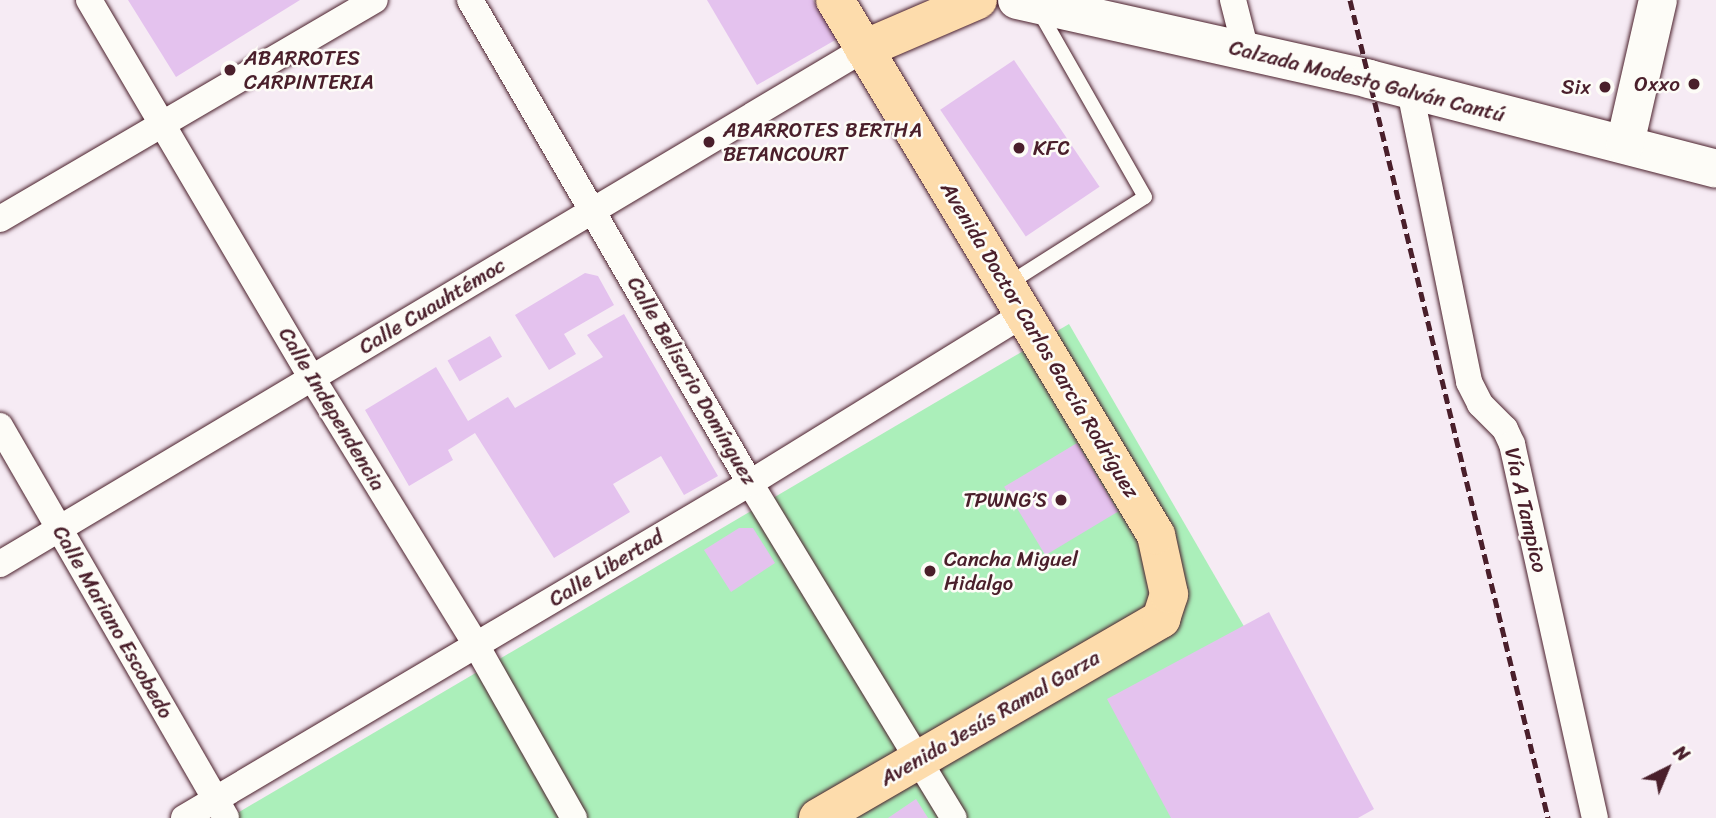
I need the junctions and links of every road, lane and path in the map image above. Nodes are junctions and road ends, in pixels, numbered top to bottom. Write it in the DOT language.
graph roads {
  1 [pos="89,0"];
  2 [pos="375,0"];
  3 [pos="470,0"];
  4 [pos="835,0"];
  5 [pos="978,0"];
  6 [pos="1233,0"];
  7 [pos="1658,0"];
  8 [pos="1026,2"];
  9 [pos="864,49"];
  10 [pos="1246,51"];
  11 [pos="1410,91"];
  12 [pos="163,124"];
  13 [pos="1625,144"];
  14 [pos="1716,169"];
  15 [pos="594,210"];
  16 [pos="0,219"];
  17 [pos="1016,299"];
  18 [pos="312,378"];
  19 [pos="0,426"];
  20 [pos="750,483"];
  21 [pos="60,528"];
  22 [pos="0,564"];
  23 [pos="1161,619"];
  24 [pos="476,645"];
  25 [pos="919,760"];
  26 [pos="220,809"];
  27 [pos="184,818"];
  28 [pos="574,818"];
  29 [pos="818,818"];
  30 [pos="954,818"];
  31 [pos="1595,818"];
  1 -- 12 [label="street, Calle Independencia"];
  2 -- 12 [label="street"];
  3 -- 15 [label="street, Calle Belisario Domínguez"];
  4 -- 9 [label="main road, Avenida Doctor Carlos García Rodríguez"];
  5 -- 9 [label="main road"];
  6 -- 10 [label="street"];
  7 -- 13 [label="main road"];
  8 -- 10 [label="main road, Calzada Modesto Galván Cantú"];
  8 -- 17 [label="lane"];
  9 -- 15 [label="street, Calle Cuauhtémoc"];
  9 -- 17 [label="main road, Avenida Doctor Carlos García Rodríguez"];
  10 -- 11 [label="main road, Calzada Modesto Galván Cantú"];
  11 -- 13 [label="main road, Calzada Modesto Galván Cantú"];
  11 -- 31 [label="street, Vía A Tampico"];
  12 -- 16 [label="street"];
  12 -- 18 [label="street, Calle Independencia"];
  13 -- 14 [label="main road, Calzada Modesto Galván Cantú"];
  15 -- 18 [label="street, Calle Cuauhtémoc"];
  15 -- 20 [label="street, Calle Belisario Domínguez"];
  17 -- 20 [label="street, Calle Libertad"];
  17 -- 23 [label="main road, Avenida Doctor Carlos García Rodríguez"];
  18 -- 21 [label="street, Calle Cuauhtémoc"];
  18 -- 24 [label="street, Calle Independencia"];
  19 -- 21 [label="street, Calle Mariano Escobedo"];
  20 -- 24 [label="street, Calle Libertad"];
  20 -- 25 [label="street, Calle Belisario Domínguez"];
  21 -- 22 [label="street, Calle Cuauhtémoc"];
  21 -- 26 [label="street, Calle Mariano Escobedo"];
  23 -- 25 [label="main road, Avenida Jesús Ramal Garza"];
  24 -- 26 [label="street, Calle Libertad"];
  24 -- 28 [label="street, Calle Independencia"];
  25 -- 29 [label="main road, Avenida Jesús Ramal Garza"];
  25 -- 30 [label="street, Calle Belisario Domínguez"];
  26 -- 27 [label="street, Calle Libertad"];
}
